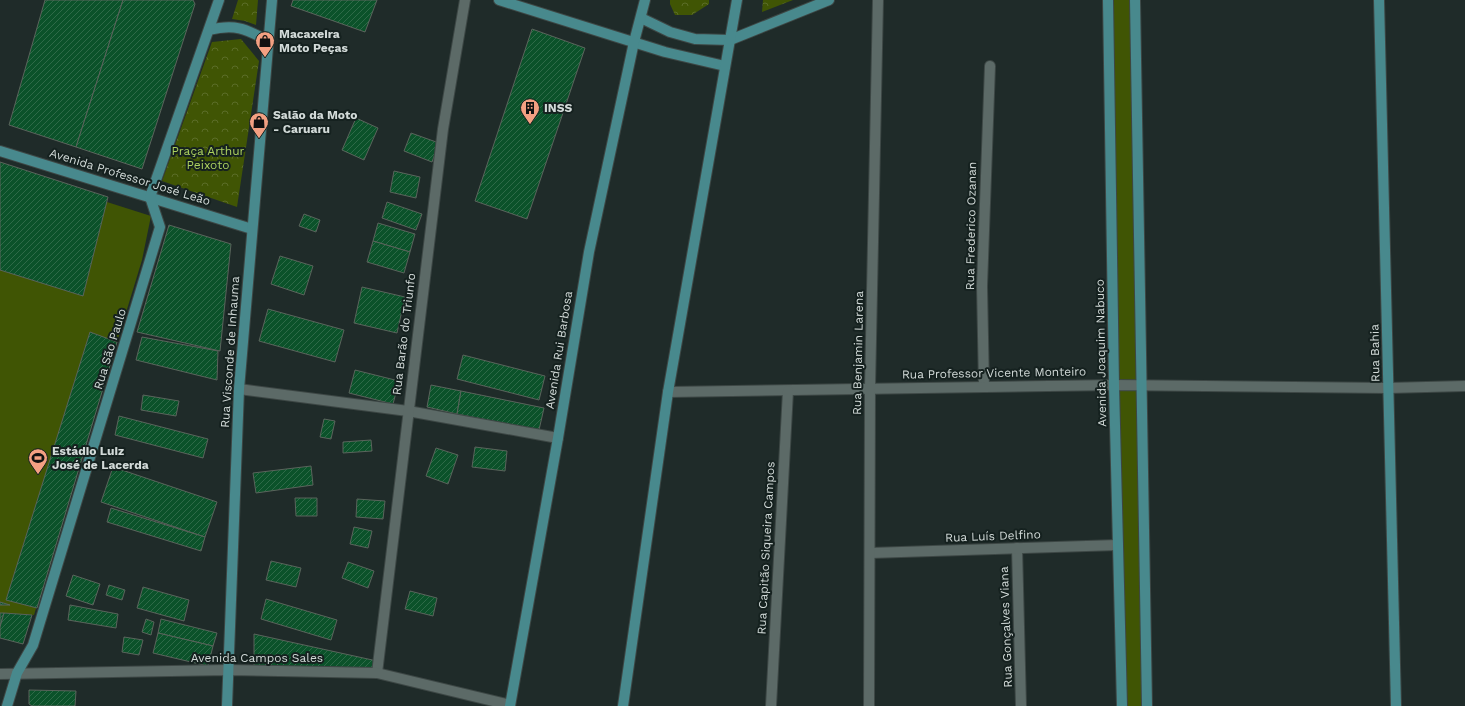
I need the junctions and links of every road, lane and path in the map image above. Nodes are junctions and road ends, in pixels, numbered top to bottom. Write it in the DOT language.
graph roads {
  1 [pos="219,0"];
  2 [pos="272,0"];
  3 [pos="465,0"];
  4 [pos="499,0"];
  5 [pos="645,0"];
  6 [pos="737,0"];
  7 [pos="829,0"];
  8 [pos="878,0"];
  9 [pos="1108,0"];
  10 [pos="1135,0"];
  11 [pos="1379,0"];
  12 [pos="641,18"];
  13 [pos="209,30"];
  14 [pos="730,40"];
  15 [pos="268,41"];
  16 [pos="634,42"];
  17 [pos="725,66"];
  18 [pos="990,66"];
  19 [pos="0,151"];
  20 [pos="150,197"];
  21 [pos="252,229"];
  22 [pos="1114,385"];
  23 [pos="1141,386"];
  24 [pos="1465,386"];
  25 [pos="984,387"];
  26 [pos="870,388"];
  27 [pos="1388,388"];
  28 [pos="239,389"];
  29 [pos="788,391"];
  30 [pos="668,392"];
  31 [pos="408,411"];
  32 [pos="558,438"];
  33 [pos="1118,545"];
  34 [pos="1017,548"];
  35 [pos="870,553"];
  36 [pos="228,670"];
  37 [pos="17,673"];
  38 [pos="376,673"];
  39 [pos="0,674"];
  40 [pos="6,706"];
  41 [pos="227,706"];
  42 [pos="510,706"];
  43 [pos="624,706"];
  44 [pos="771,706"];
  45 [pos="869,706"];
  46 [pos="1021,706"];
  47 [pos="1122,706"];
  48 [pos="1148,706"];
  49 [pos="1396,706"];
  1 -- 13 [label="street"];
  2 -- 15 [label="street, Rua Visconde de Inhauma"];
  3 -- 31 [label="street, Rua Barão do Triunfo"];
  4 -- 16 [label="street"];
  5 -- 12 [label="street, Avenida Rui Barbosa"];
  6 -- 14 [label="street"];
  7 -- 14 [label="street"];
  8 -- 26 [label="street, Rua Benjamin Larena"];
  9 -- 22 [label="street, Avenida Joaquim Nabuco"];
  10 -- 23 [label="street"];
  11 -- 27 [label="street, Rua Bahia"];
  12 -- 14 [label="street"];
  12 -- 16 [label="street, Avenida Rui Barbosa"];
  13 -- 15 [label="street"];
  13 -- 20 [label="street"];
  14 -- 17 [label="street"];
  15 -- 21 [label="street, Rua Visconde de Inhauma"];
  16 -- 17 [label="street"];
  16 -- 32 [label="street, Avenida Rui Barbosa"];
  17 -- 30 [label="street"];
  18 -- 25 [label="street, Rua Frederico Ozanan"];
  19 -- 20 [label="street, Avenida Professor José Leão"];
  20 -- 21 [label="street, Avenida Professor José Leão"];
  20 -- 37 [label="street, Rua São Paulo"];
  21 -- 28 [label="street, Rua Visconde de Inhauma"];
  22 -- 23 [label="street, Rua Professor Vicente Monteiro"];
  22 -- 25 [label="street, Rua Professor Vicente Monteiro"];
  22 -- 33 [label="street, Avenida Joaquim Nabuco"];
  23 -- 27 [label="street, Rua Professor Vicente Monteiro"];
  23 -- 48 [label="street"];
  24 -- 27 [label="street, Rua Professor Vicente Monteiro"];
  25 -- 26 [label="street, Rua Professor Vicente Monteiro"];
  26 -- 29 [label="street, Rua Professor Vicente Monteiro"];
  26 -- 35 [label="street, Rua Benjamin Larena"];
  27 -- 49 [label="street, Rua Bahia"];
  28 -- 31 [label="street"];
  28 -- 36 [label="street, Rua Visconde de Inhauma"];
  29 -- 30 [label="street, Rua Professor Vicente Monteiro"];
  29 -- 44 [label="street, Rua Capitão Siqueira Campos"];
  30 -- 43 [label="street"];
  31 -- 32 [label="street"];
  31 -- 38 [label="street, Rua Barão do Triunfo"];
  32 -- 42 [label="street, Avenida Rui Barbosa"];
  33 -- 34 [label="street, Rua Luís Delfino"];
  33 -- 47 [label="street, Avenida Joaquim Nabuco"];
  34 -- 35 [label="street, Rua Luís Delfino"];
  34 -- 46 [label="street, Rua Gonçalves Viana"];
  35 -- 45 [label="street, Rua Benjamin Larena"];
  36 -- 37 [label="street, Avenida Campos Sales"];
  36 -- 38 [label="street, Avenida Campos Sales"];
  36 -- 41 [label="street, Rua Visconde de Inhauma"];
  37 -- 39 [label="street, Avenida Campos Sales"];
  37 -- 40 [label="street, Rua São Paulo"];
  38 -- 42 [label="street, Avenida Campos Sales"];
}
